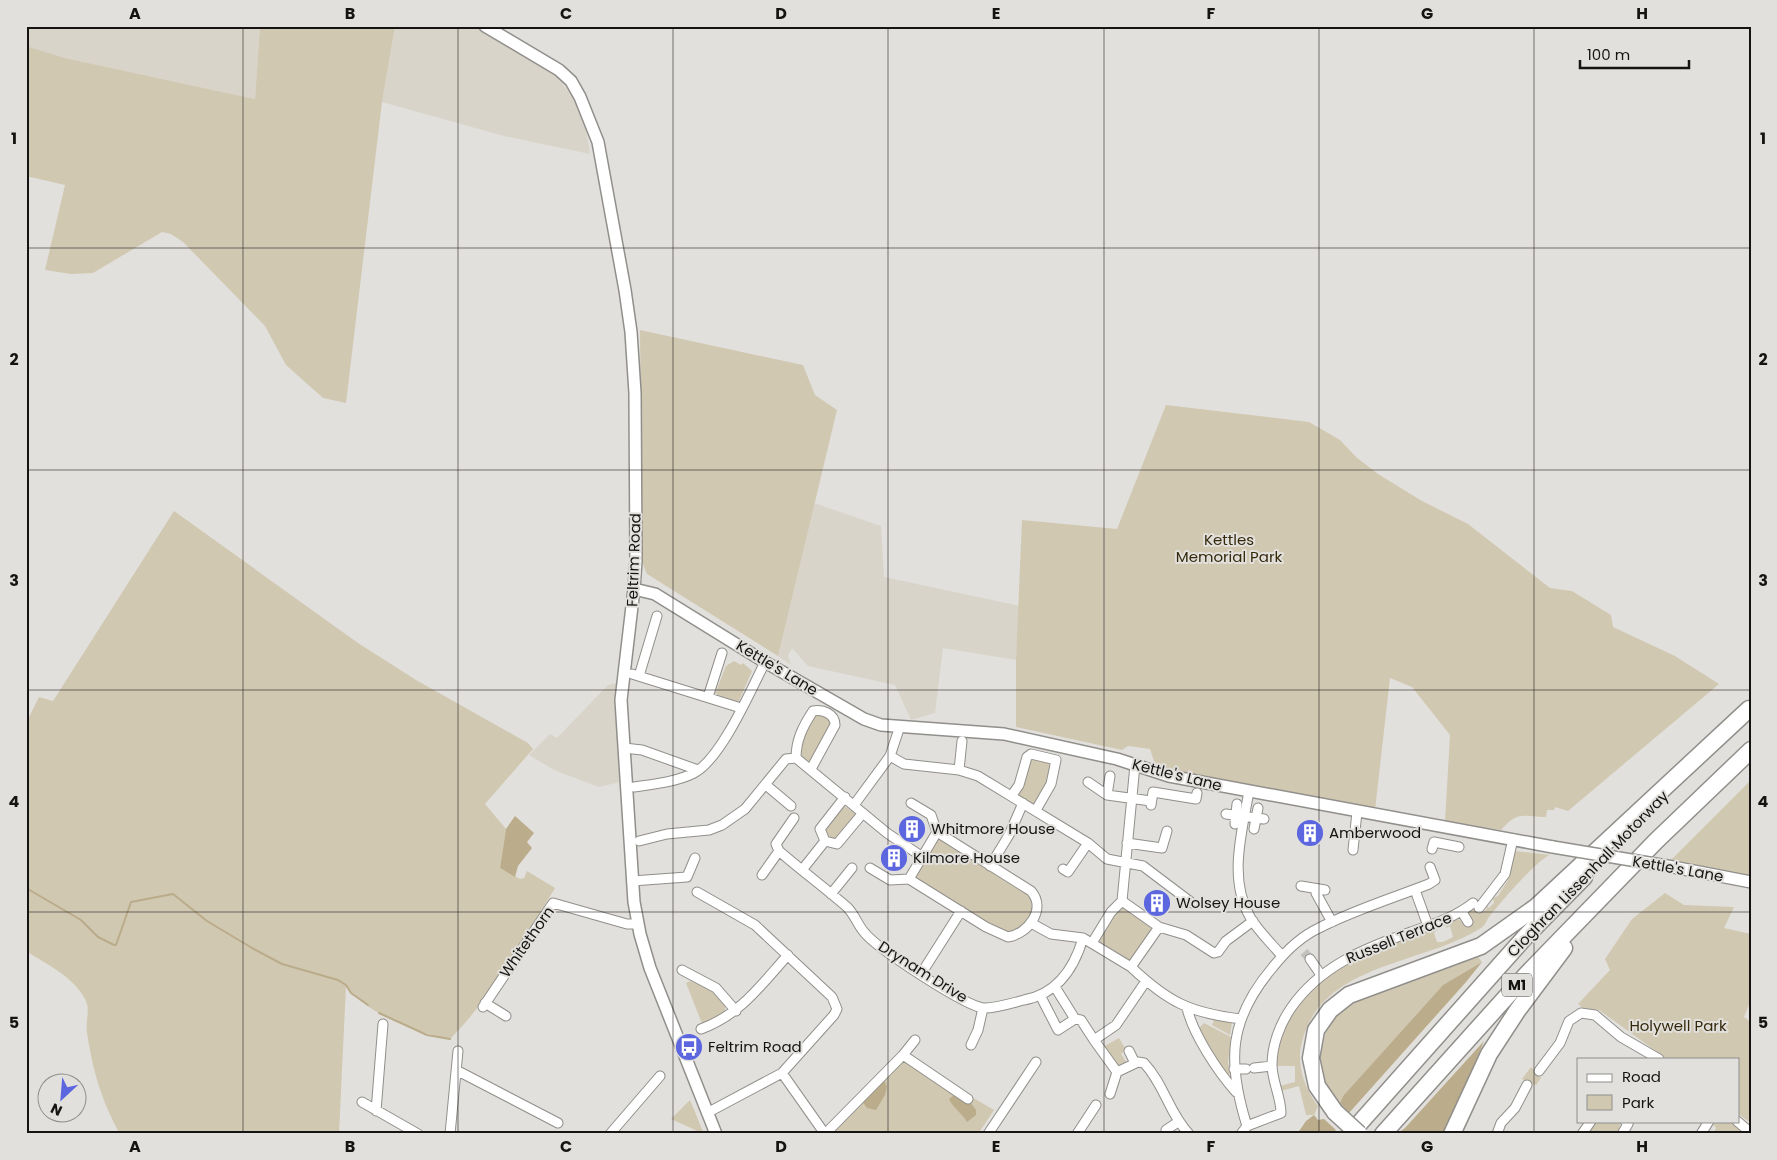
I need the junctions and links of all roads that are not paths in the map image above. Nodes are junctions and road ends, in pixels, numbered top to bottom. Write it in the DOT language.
graph roads {
  1 [pos="485,26"];
  2 [pos="634,589"];
  3 [pos="657,616"];
  4 [pos="722,653"];
  5 [pos="765,662"];
  6 [pos="708,697"];
  7 [pos="741,708"];
  8 [pos="1750,709"];
  9 [pos="900,726"];
  10 [pos="962,741"];
  11 [pos="624,748"];
  12 [pos="1751,750"];
  13 [pos="890,756"];
  14 [pos="796,758"];
  15 [pos="1135,766"];
  16 [pos="811,769"];
  17 [pos="698,770"];
  18 [pos="959,770"];
  19 [pos="1110,776"];
  20 [pos="1088,782"];
  21 [pos="766,785"];
  22 [pos="634,788"];
  23 [pos="1249,791"];
  24 [pos="1197,793"];
  25 [pos="1012,795"];
  26 [pos="1108,795"];
  27 [pos="845,798"];
  28 [pos="1131,798"];
  29 [pos="911,803"];
  30 [pos="1023,804"];
  31 [pos="1237,804"];
  32 [pos="854,805"];
  33 [pos="790,806"];
  34 [pos="1036,810"];
  35 [pos="1357,812"];
  36 [pos="862,813"];
  37 [pos="1226,814"];
  38 [pos="794,818"];
  39 [pos="1238,819"];
  40 [pos="1450,828"];
  41 [pos="1254,829"];
  42 [pos="1167,831"];
  43 [pos="937,832"];
  44 [pos="1513,839"];
  45 [pos="639,841"];
  46 [pos="825,841"];
  47 [pos="1656,841"];
  48 [pos="1088,843"];
  49 [pos="1127,843"];
  50 [pos="1446,844"];
  51 [pos="1459,847"];
  52 [pos="1432,849"];
  53 [pos="1352,850"];
  54 [pos="779,851"];
  55 [pos="921,856"];
  56 [pos="696,858"];
  57 [pos="1125,862"];
  58 [pos="990,866"];
  59 [pos="1430,867"];
  60 [pos="852,868"];
  61 [pos="870,868"];
  62 [pos="1063,869"];
  63 [pos="802,870"];
  64 [pos="762,876"];
  65 [pos="909,879"];
  66 [pos="632,881"];
  67 [pos="1751,882"];
  68 [pos="1301,886"];
  69 [pos="1415,890"];
  70 [pos="698,892"];
  71 [pos="831,894"];
  72 [pos="1122,901"];
  73 [pos="1192,903"];
  74 [pos="961,911"];
  75 [pos="1462,912"];
  76 [pos="1253,921"];
  77 [pos="1332,922"];
  78 [pos="1468,922"];
  79 [pos="1031,923"];
  80 [pos="637,924"];
  81 [pos="1428,926"];
  82 [pos="1159,927"];
  83 [pos="1083,938"];
  84 [pos="1092,942"];
  85 [pos="1297,944"];
  86 [pos="788,955"];
  87 [pos="1282,956"];
  88 [pos="1131,967"];
  89 [pos="682,970"];
  90 [pos="921,974"];
  91 [pos="1320,974"];
  92 [pos="1146,981"];
  93 [pos="1055,987"];
  94 [pos="1041,997"];
  95 [pos="983,1008"];
  96 [pos="1186,1008"];
  97 [pos="736,1011"];
  98 [pos="506,1016"];
  99 [pos="1075,1019"];
  100 [pos="1241,1019"];
  101 [pos="383,1024"];
  102 [pos="701,1029"];
  103 [pos="915,1040"];
  104 [pos="1094,1040"];
  105 [pos="971,1045"];
  106 [pos="1129,1050"];
  107 [pos="458,1051"];
  108 [pos="903,1055"];
  109 [pos="1657,1058"];
  110 [pos="1036,1062"];
  111 [pos="1135,1063"];
  112 [pos="1272,1066"];
  113 [pos="1234,1069"];
  114 [pos="1539,1070"];
  115 [pos="458,1071"];
  116 [pos="1117,1072"];
  117 [pos="782,1073"];
  118 [pos="660,1076"];
  119 [pos="1527,1085"];
  120 [pos="1236,1092"];
  121 [pos="1110,1094"];
  122 [pos="968,1098"];
  123 [pos="362,1102"];
  124 [pos="1096,1105"];
  125 [pos="376,1111"];
  126 [pos="707,1113"];
  127 [pos="1178,1122"];
  128 [pos="1589,1122"];
  129 [pos="1627,1122"];
  130 [pos="1708,1122"];
  131 [pos="1738,1122"];
  132 [pos="558,1123"];
  133 [pos="1244,1127"];
  134 [pos="1166,1130"];
  135 [pos="1751,1133"];
  136 [pos="418,1134"];
  137 [pos="450,1134"];
  138 [pos="610,1134"];
  139 [pos="716,1134"];
  140 [pos="825,1134"];
  141 [pos="988,1134"];
  142 [pos="1077,1134"];
  143 [pos="1189,1134"];
  144 [pos="1350,1134"];
  145 [pos="1359,1134"];
  146 [pos="1383,1134"];
  147 [pos="1452,1134"];
  148 [pos="1496,1134"];
  149 [pos="1582,1134"];
  150 [pos="1622,1134"];
  151 [pos="1701,1134"];
  1 -- 2 [label="street, Feltrim Road"];
  2 -- 5 [label="street, Kettle's Lane"];
  2 -- 11 [label="street, Feltrim Road"];
  3 -- 6 [label="street"];
  4 -- 6 [label="street"];
  5 -- 7 [label="street"];
  5 -- 9 [label="street, Kettle's Lane"];
  6 -- 7 [label="street"];
  7 -- 17 [label="street"];
  8 -- 144 [label="highway, Cloghran Lissenhall Motorway / M1"];
  8 -- 145 [label="highway, bridge"];
  9 -- 13 [label="street"];
  9 -- 15 [label="street, Kettle's Lane"];
  10 -- 18 [label="street"];
  11 -- 17 [label="street"];
  11 -- 66 [label="street, Feltrim Road"];
  12 -- 47 [label="highway, Cloghran Lissenhall Motorway / M1"];
  13 -- 18 [label="street"];
  13 -- 32 [label="street"];
  14 -- 16 [label="street"];
  14 -- 16 [label="street"];
  14 -- 21 [label="street"];
  15 -- 23 [label="street, Kettle's Lane"];
  15 -- 28 [label="street"];
  16 -- 27 [label="street"];
  17 -- 22 [label="street"];
  18 -- 25 [label="street"];
  19 -- 26 [label="street"];
  20 -- 26 [label="street"];
  21 -- 33 [label="street"];
  21 -- 45 [label="street"];
  23 -- 35 [label="street, Kettle's Lane"];
  23 -- 39 [label="street"];
  24 -- 28 [label="street"];
  25 -- 30 [label="street"];
  25 -- 34 [label="street"];
  26 -- 28 [label="street"];
  27 -- 32 [label="street"];
  27 -- 46 [label="street"];
  28 -- 49 [label="street"];
  29 -- 43 [label="street"];
  30 -- 34 [label="street"];
  30 -- 58 [label="street"];
  31 -- 39 [label="street"];
  32 -- 36 [label="street"];
  34 -- 48 [label="street"];
  35 -- 40 [label="street, Kettle's Lane"];
  35 -- 53 [label="street"];
  36 -- 46 [label="street"];
  36 -- 55 [label="street"];
  37 -- 39 [label="street"];
  38 -- 54 [label="street"];
  39 -- 41 [label="street"];
  39 -- 76 [label="street"];
  40 -- 44 [label="street, Kettle's Lane"];
  40 -- 50 [label="street"];
  42 -- 49 [label="street"];
  43 -- 55 [label="street"];
  43 -- 58 [label="street"];
  44 -- 67 [label="street, Kettle's Lane, bridge"];
  44 -- 75 [label="street, Russell Terrace"];
  46 -- 63 [label="street"];
  47 -- 146 [label="highway, Cloghran Lissenhall Motorway / M1"];
  47 -- 147 [label="highway"];
  48 -- 57 [label="street"];
  48 -- 62 [label="street"];
  49 -- 57 [label="street"];
  50 -- 51 [label="street"];
  50 -- 52 [label="street"];
  54 -- 63 [label="street, Drynam Drive"];
  54 -- 64 [label="street"];
  55 -- 65 [label="street"];
  56 -- 66 [label="street"];
  57 -- 72 [label="street"];
  57 -- 73 [label="street"];
  58 -- 79 [label="street"];
  59 -- 69 [label="street"];
  60 -- 71 [label="street"];
  61 -- 65 [label="street"];
  63 -- 71 [label="street, Drynam Drive"];
  65 -- 74 [label="street"];
  66 -- 80 [label="street, Feltrim Road"];
  68 -- 77 [label="street"];
  69 -- 77 [label="street"];
  69 -- 81 [label="street"];
  70 -- 86 [label="street"];
  71 -- 90 [label="street, Drynam Drive"];
  72 -- 82 [label="street"];
  72 -- 84 [label="street"];
  74 -- 79 [label="street"];
  74 -- 90 [label="street"];
  75 -- 78 [label="street"];
  75 -- 81 [label="street, Russell Terrace"];
  76 -- 82 [label="street"];
  76 -- 87 [label="street"];
  77 -- 85 [label="street"];
  79 -- 83 [label="street"];
  80 -- 98 [label="street, Whitethorn"];
  80 -- 126 [label="street, Feltrim Road"];
  81 -- 91 [label="street, Russell Terrace"];
  82 -- 88 [label="street"];
  83 -- 84 [label="street"];
  83 -- 93 [label="street, Drynam Drive"];
  84 -- 88 [label="street"];
  85 -- 87 [label="street"];
  85 -- 91 [label="street"];
  86 -- 97 [label="street"];
  86 -- 117 [label="street"];
  87 -- 100 [label="street"];
  88 -- 92 [label="street"];
  89 -- 97 [label="street"];
  90 -- 95 [label="street, Drynam Drive"];
  91 -- 112 [label="street, Russell Terrace"];
  92 -- 96 [label="street"];
  92 -- 104 [label="street"];
  93 -- 94 [label="street, Drynam Drive"];
  93 -- 99 [label="street"];
  94 -- 95 [label="street, Drynam Drive"];
  94 -- 99 [label="street"];
  95 -- 105 [label="street, Drynam Drive"];
  96 -- 100 [label="street"];
  96 -- 120 [label="street"];
  97 -- 102 [label="street"];
  99 -- 104 [label="street"];
  100 -- 113 [label="street"];
  101 -- 125 [label="street"];
  103 -- 108 [label="street"];
  104 -- 116 [label="street"];
  106 -- 111 [label="street"];
  107 -- 115 [label="street"];
  108 -- 122 [label="street"];
  108 -- 140 [label="street"];
  109 -- 114 [label="street"];
  110 -- 141 [label="street"];
  111 -- 116 [label="street"];
  111 -- 127 [label="street"];
  112 -- 113 [label="street"];
  112 -- 133 [label="street, Russell Terrace"];
  113 -- 120 [label="street"];
  115 -- 132 [label="street"];
  115 -- 137 [label="street"];
  116 -- 121 [label="street"];
  117 -- 126 [label="street"];
  117 -- 140 [label="street"];
  118 -- 138 [label="street"];
  119 -- 148 [label="street"];
  120 -- 133 [label="street"];
  123 -- 125 [label="street"];
  124 -- 142 [label="street"];
  125 -- 136 [label="street"];
  126 -- 139 [label="street, Feltrim Road"];
  127 -- 134 [label="street"];
  127 -- 143 [label="street"];
  128 -- 149 [label="street"];
  129 -- 150 [label="street"];
  130 -- 151 [label="street"];
  131 -- 135 [label="street"];
}
